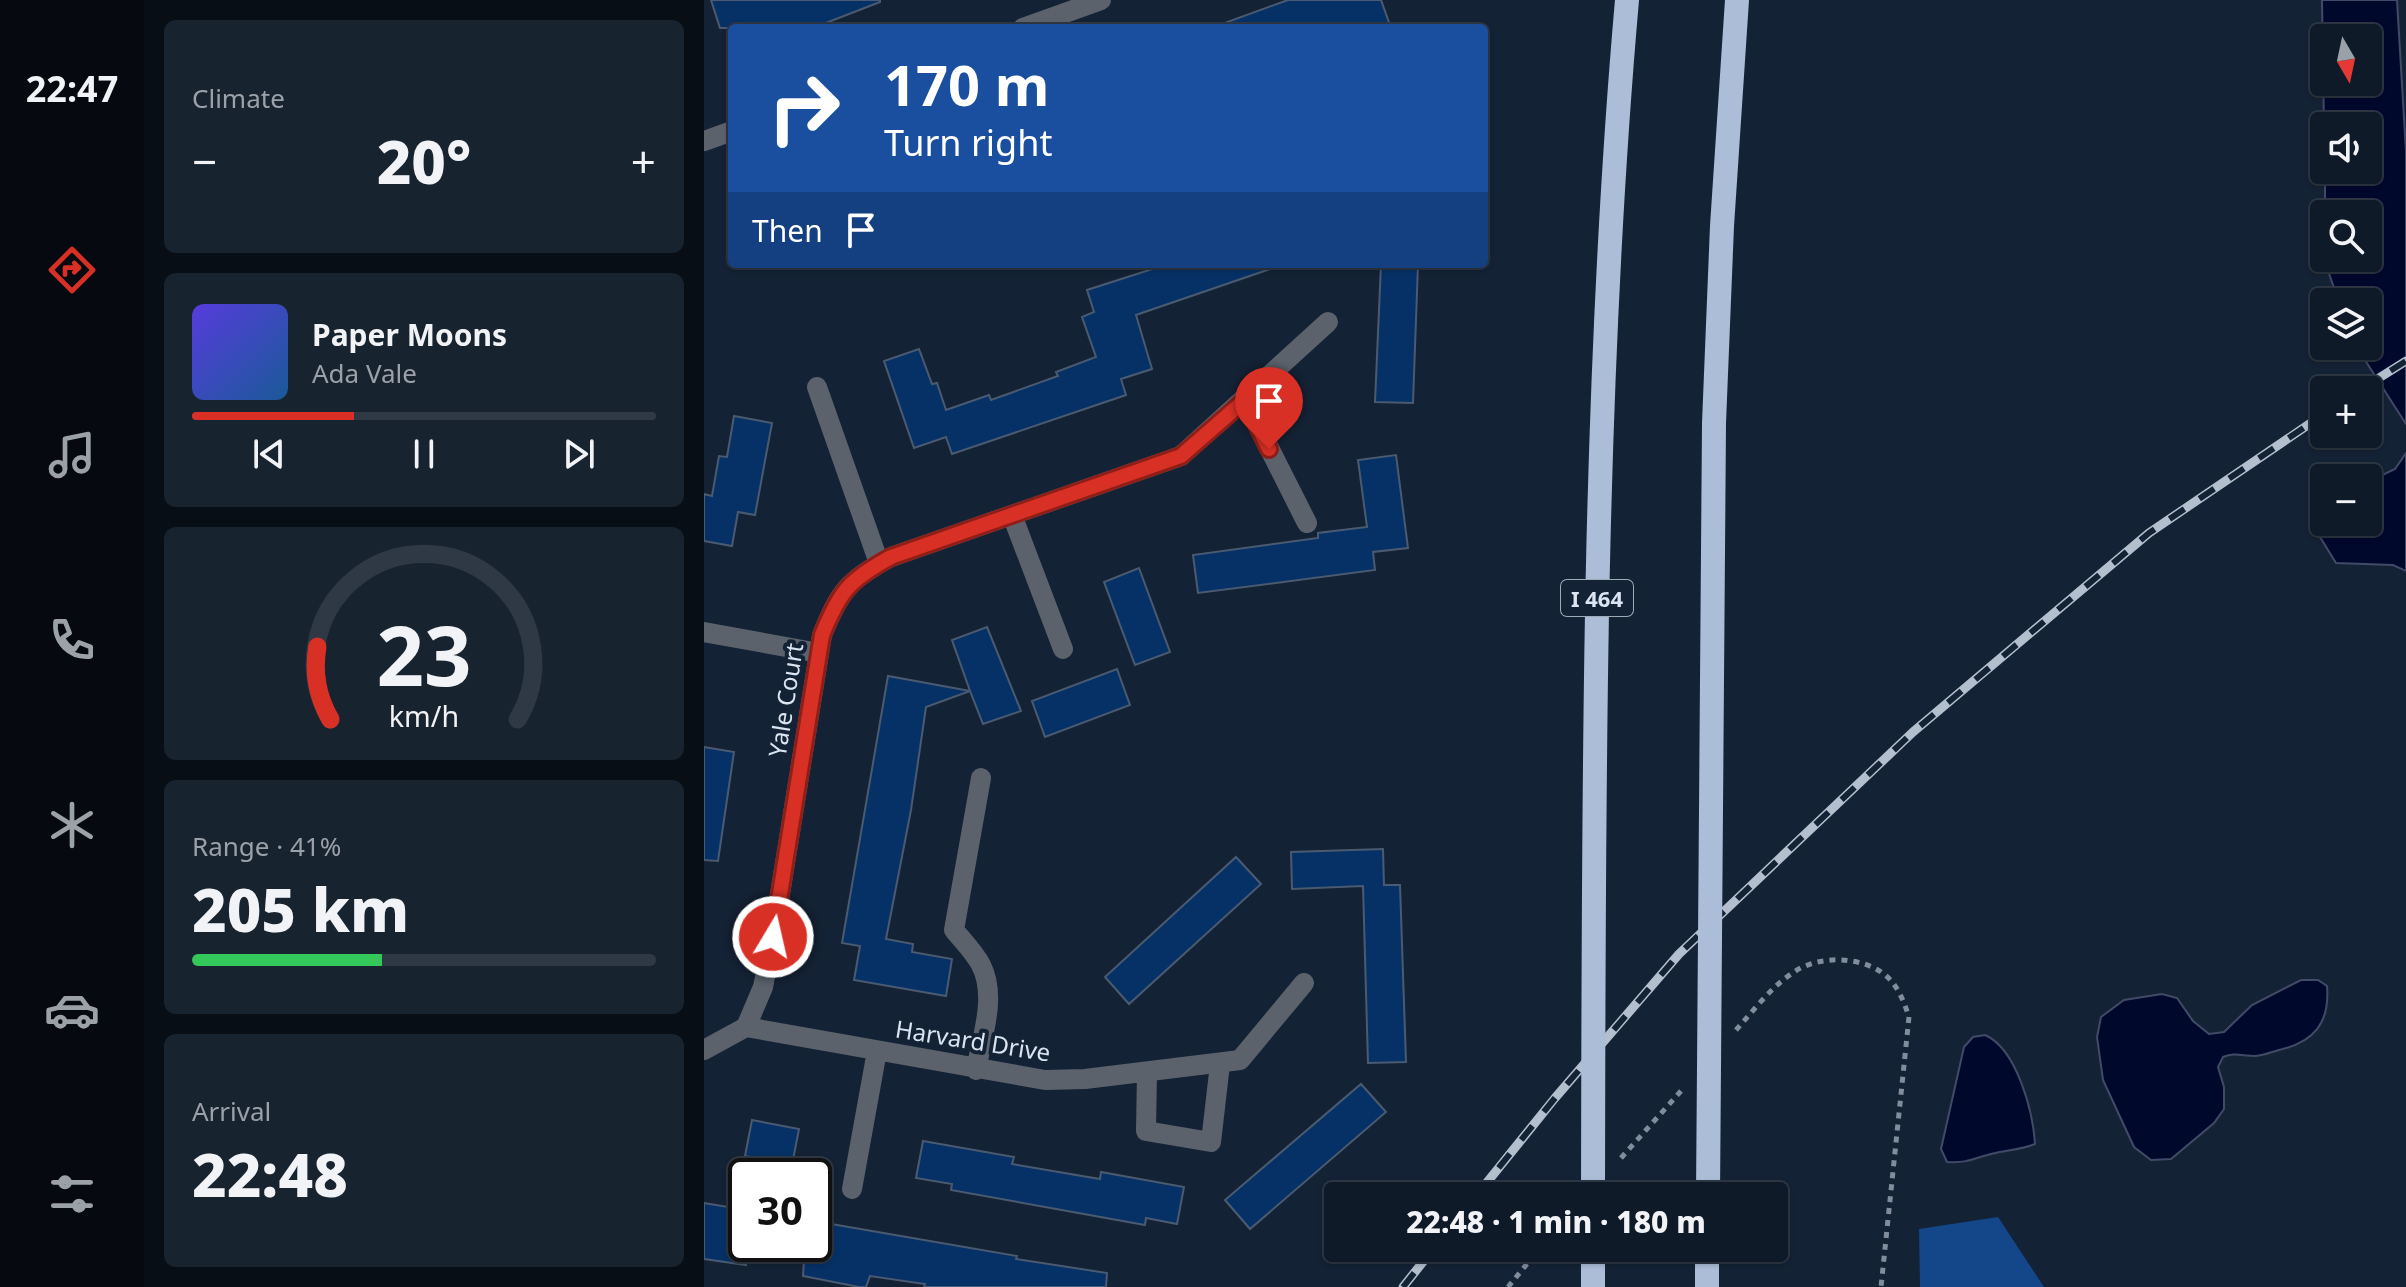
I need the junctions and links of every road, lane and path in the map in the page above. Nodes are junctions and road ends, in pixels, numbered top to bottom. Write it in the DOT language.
graph roads {
  1 [pos="1101,0"];
  2 [pos="1627,0"];
  3 [pos="1737,0"];
  4 [pos="1034,24"];
  5 [pos="728,132"];
  6 [pos="704,141"];
  7 [pos="1328,322"];
  8 [pos="817,387"];
  9 [pos="1245,400"];
  10 [pos="1012,515"];
  11 [pos="1307,523"];
  12 [pos="879,563"];
  13 [pos="704,632"];
  14 [pos="1063,649"];
  15 [pos="819,653"];
  16 [pos="981,778"];
  17 [pos="1304,983"];
  18 [pos="746,1027"];
  19 [pos="1730,1037"];
  20 [pos="704,1050"];
  21 [pos="877,1051"];
  22 [pos="1230,1062"];
  23 [pos="976,1070"];
  24 [pos="1147,1072"];
  25 [pos="1689,1082"];
  26 [pos="1618,1162"];
  27 [pos="1593,1182"];
  28 [pos="1708,1182"];
  29 [pos="852,1189"];
  30 [pos="1529,1262"];
  31 [pos="1593,1262"];
  32 [pos="1707,1262"];
  33 [pos="1508,1287"];
  34 [pos="1593,1287"];
  35 [pos="1707,1287"];
  36 [pos="1881,1287"];
  1 -- 4 [label="street"];
  2 -- 27 [label="highway, I 464, bridge"];
  3 -- 28 [label="highway, bridge"];
  5 -- 6 [label="street"];
  7 -- 9 [label="street, Yale Court"];
  8 -- 12 [label="street"];
  9 -- 10 [label="street, Yale Court"];
  9 -- 11 [label="street"];
  10 -- 12 [label="street, Yale Court"];
  10 -- 14 [label="street"];
  12 -- 15 [label="street, Yale Court"];
  13 -- 15 [label="street"];
  15 -- 18 [label="street, Yale Court"];
  16 -- 23 [label="street"];
  17 -- 22 [label="street"];
  18 -- 20 [label="street"];
  18 -- 21 [label="street, Harvard Drive"];
  19 -- 36 [label="path"];
  21 -- 23 [label="street, Harvard Drive"];
  21 -- 29 [label="street"];
  22 -- 24 [label="street, Harvard Drive"];
  22 -- 24 [label="street"];
  23 -- 24 [label="street, Harvard Drive"];
  25 -- 26 [label="path"];
  30 -- 33 [label="path"];
  31 -- 34 [label="highway"];
  32 -- 35 [label="highway"];
}
